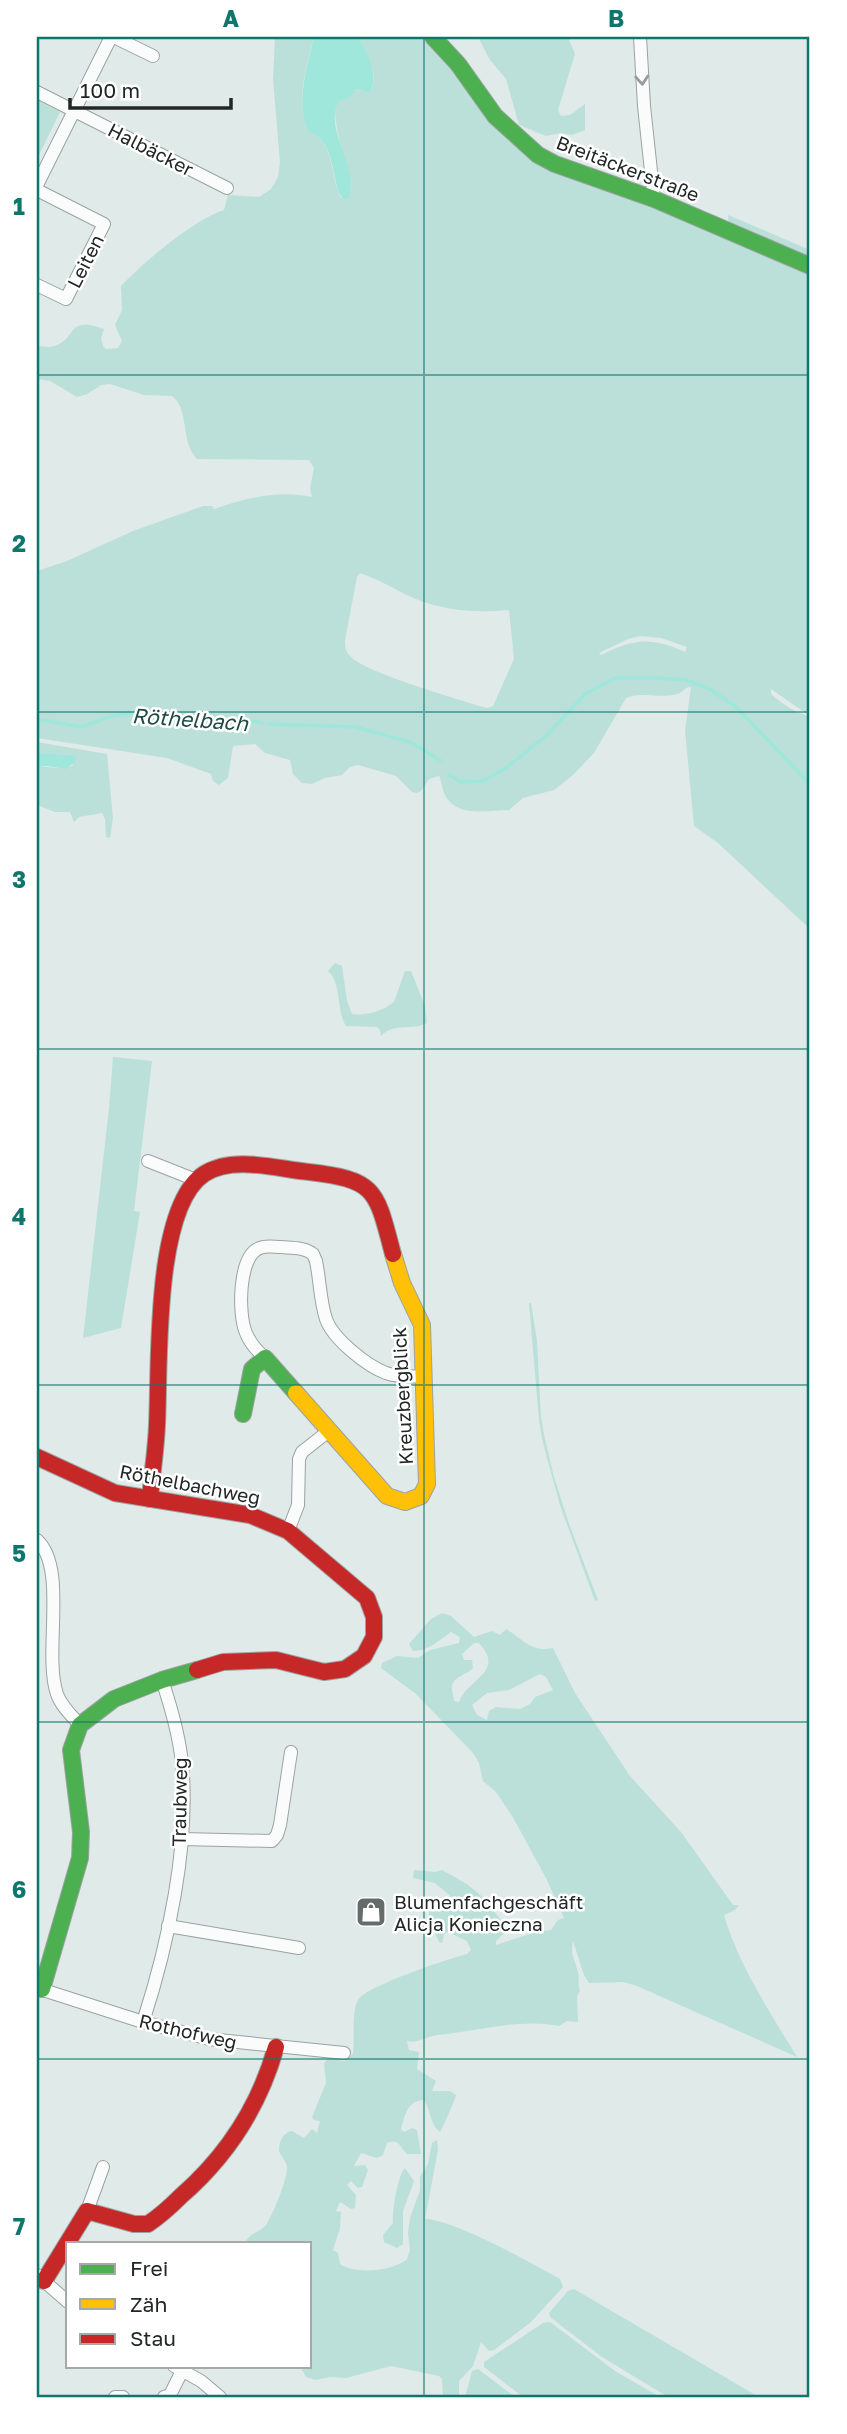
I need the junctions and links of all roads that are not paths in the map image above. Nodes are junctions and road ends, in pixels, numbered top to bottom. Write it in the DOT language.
graph roads {
  1 [pos="112,37"];
  2 [pos="433,37"];
  3 [pos="640,37"];
  4 [pos="153,56"];
  5 [pos="37,92"];
  6 [pos="74,111"];
  7 [pos="37,188"];
  8 [pos="227,188"];
  9 [pos="654,199"];
  10 [pos="810,266"];
  11 [pos="37,285"];
  12 [pos="148,1161"];
  13 [pos="196,1180"];
  14 [pos="265,1359"];
  15 [pos="423,1376"];
  16 [pos="243,1415"];
  17 [pos="330,1430"];
  18 [pos="37,1457"];
  19 [pos="150,1499"];
  20 [pos="288,1531"];
  21 [pos="37,1539"];
  22 [pos="162,1680"];
  23 [pos="80,1725"];
  24 [pos="292,1752"];
  25 [pos="181,1839"];
  26 [pos="168,1926"];
  27 [pos="299,1948"];
  28 [pos="40,1989"];
  29 [pos="144,2022"];
  30 [pos="276,2047"];
  31 [pos="344,2053"];
  32 [pos="103,2167"];
  33 [pos="87,2211"];
  34 [pos="40,2278"];
  35 [pos="66,2300"];
  36 [pos="178,2368"];
  37 [pos="115,2397"];
  38 [pos="123,2397"];
  39 [pos="164,2397"];
  40 [pos="220,2397"];
  1 -- 4 [label="street"];
  1 -- 6 [label="street"];
  2 -- 9 [label="street, Breitäckerstraße"];
  3 -- 9 [label="street, one-way"];
  5 -- 6 [label="street, Halbäcker"];
  6 -- 7 [label="street"];
  6 -- 8 [label="street, Halbäcker"];
  7 -- 11 [label="street, Leiten"];
  9 -- 10 [label="street, Breitäckerstraße"];
  12 -- 13 [label="street"];
  13 -- 15 [label="street, Kreuzbergblick"];
  13 -- 19 [label="street"];
  14 -- 15 [label="street"];
  14 -- 16 [label="street"];
  14 -- 17 [label="street"];
  15 -- 17 [label="street, Kreuzbergblick"];
  17 -- 20 [label="street"];
  18 -- 19 [label="street, Röthelbachweg"];
  19 -- 20 [label="street, Röthelbachweg"];
  20 -- 22 [label="street, Röthelbachweg"];
  21 -- 23 [label="street"];
  22 -- 23 [label="street"];
  22 -- 25 [label="street, Traubweg"];
  23 -- 28 [label="street"];
  24 -- 25 [label="street"];
  25 -- 26 [label="street, Traubweg"];
  26 -- 27 [label="street"];
  26 -- 29 [label="street, Traubweg"];
  28 -- 29 [label="street, Rothofweg"];
  29 -- 30 [label="street, Rothofweg"];
  30 -- 31 [label="street, Rothofweg"];
  30 -- 33 [label="street"];
  32 -- 33 [label="street"];
  33 -- 34 [label="street"];
  34 -- 35 [label="street"];
  36 -- 39 [label="street"];
  36 -- 40 [label="street"];
  37 -- 38 [label="street"];
}
